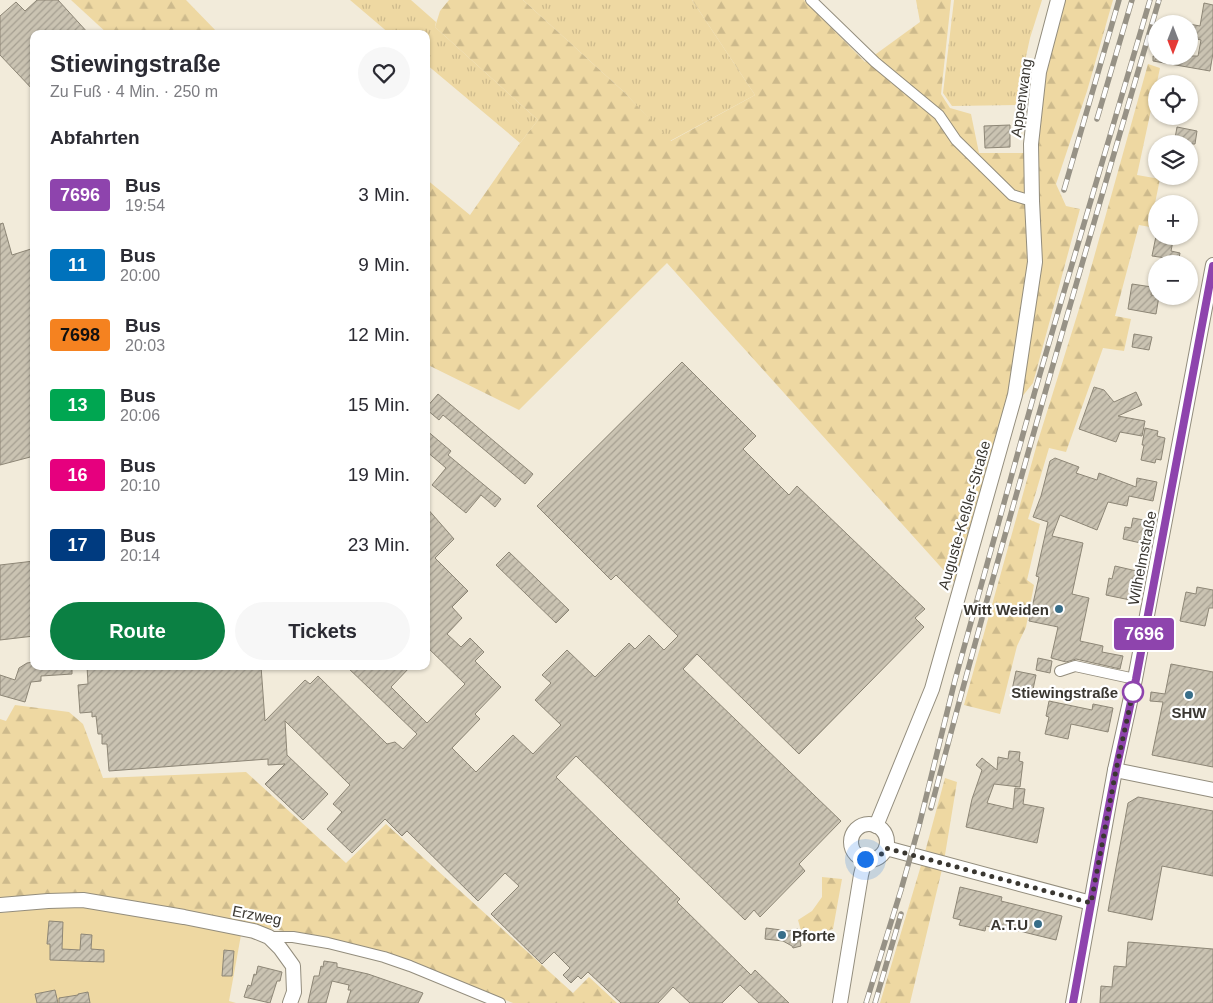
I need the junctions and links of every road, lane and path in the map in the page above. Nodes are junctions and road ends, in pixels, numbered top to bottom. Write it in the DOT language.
graph roads {
  1 [pos="811,0"];
  2 [pos="1058,0"];
  3 [pos="1032,201"];
  4 [pos="1213,265"];
  5 [pos="1060,671"];
  6 [pos="1136,679"];
  7 [pos="1116,770"];
  8 [pos="1213,790"];
  9 [pos="876,826"];
  10 [pos="886,848"];
  11 [pos="865,859"];
  12 [pos="1091,903"];
  13 [pos="0,905"];
  14 [pos="269,937"];
  15 [pos="290,1003"];
  16 [pos="500,1003"];
  17 [pos="840,1003"];
  18 [pos="1073,1003"];
  1 -- 3 [label="street"];
  2 -- 3 [label="street, Appenwang"];
  3 -- 9 [label="street, Auguste-Keßler-Straße"];
  4 -- 6 [label="street, Wilhelmstraße"];
  5 -- 6 [label="street"];
  6 -- 7 [label="street, Wilhelmstraße"];
  7 -- 8 [label="street"];
  7 -- 12 [label="street, Wilhelmstraße"];
  9 -- 10 [label="street"];
  9 -- 11 [label="street"];
  10 -- 11 [label="street"];
  10 -- 12 [label="street"];
  11 -- 17 [label="street"];
  12 -- 18 [label="street, Wilhelmstraße"];
  13 -- 14 [label="street, Erzweg"];
  14 -- 15 [label="street"];
  14 -- 16 [label="street, Erzweg"];
}
